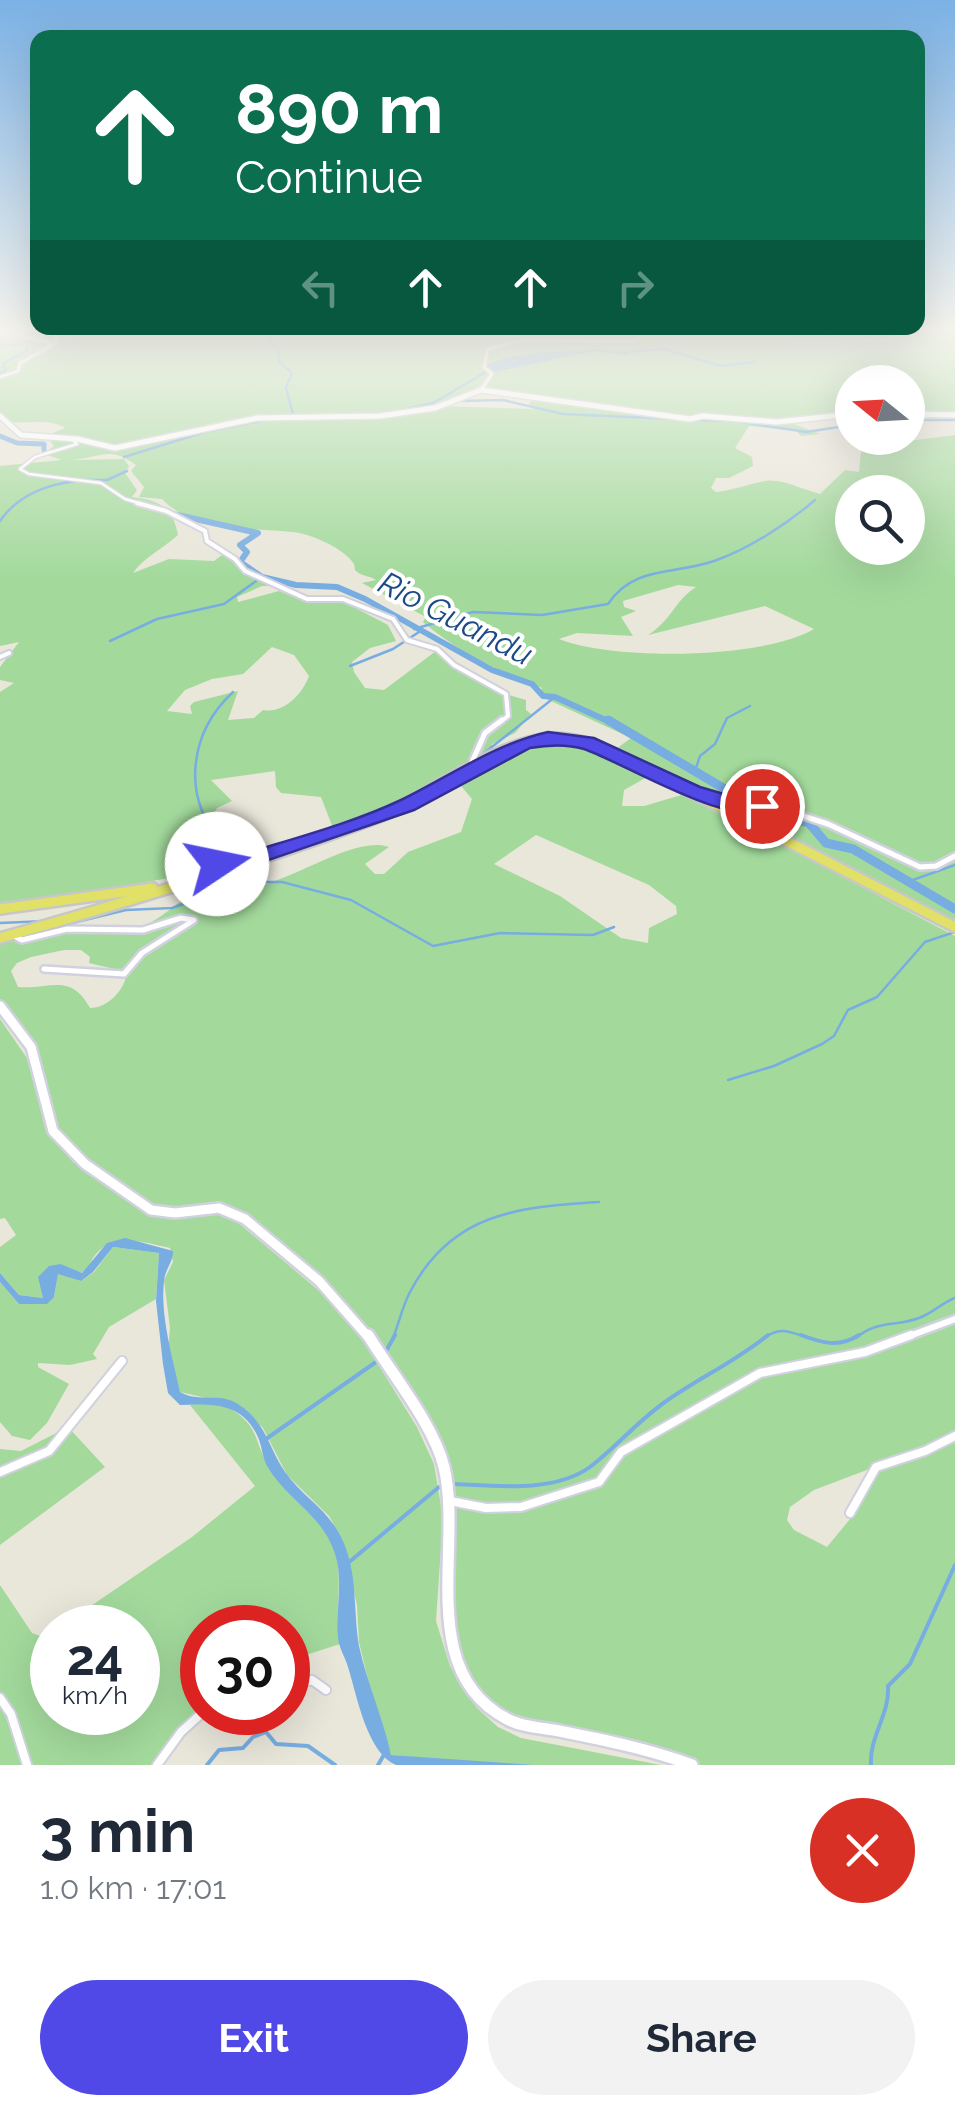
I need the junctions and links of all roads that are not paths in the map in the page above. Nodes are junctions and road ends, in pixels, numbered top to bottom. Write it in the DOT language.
graph roads {
  1 [pos="405,412"];
  2 [pos="642,412"];
  3 [pos="925,414"];
  4 [pos="955,415"];
  5 [pos="0,416"];
  6 [pos="835,416"];
  7 [pos="66,438"];
  8 [pos="8,653"];
  9 [pos="0,656"];
  10 [pos="470,772"];
  11 [pos="696,794"];
  12 [pos="220,842"];
  13 [pos="955,856"];
  14 [pos="222,869"];
  15 [pos="204,875"];
  16 [pos="58,900"];
  17 [pos="0,909"];
  18 [pos="77,916"];
  19 [pos="955,927"];
  20 [pos="4,937"];
  21 [pos="44,969"];
  22 [pos="0,1006"];
  23 [pos="955,1320"];
  24 [pos="122,1360"];
  25 [pos="955,1436"];
  26 [pos="0,1472"];
  27 [pos="450,1501"];
  28 [pos="850,1514"];
  29 [pos="310,1680"];
  30 [pos="326,1690"];
  31 [pos="0,1698"];
  32 [pos="180,1733"];
  33 [pos="27,1765"];
  34 [pos="156,1765"];
  35 [pos="692,1765"];
  1 -- 7 [label="street"];
  2 -- 6 [label="street"];
  3 -- 4 [label="street"];
  5 -- 7 [label="street"];
  7 -- 10 [label="street"];
  8 -- 9 [label="street"];
  10 -- 11 [label="main road"];
  10 -- 14 [label="main road"];
  11 -- 13 [label="street"];
  11 -- 19 [label="main road"];
  12 -- 14 [label="street"];
  14 -- 15 [label="main road"];
  15 -- 16 [label="main road"];
  15 -- 18 [label="main road"];
  16 -- 17 [label="main road"];
  16 -- 18 [label="main road"];
  18 -- 20 [label="main road"];
  20 -- 21 [label="street"];
  22 -- 27 [label="street"];
  23 -- 27 [label="street"];
  24 -- 26 [label="street"];
  25 -- 28 [label="street"];
  27 -- 35 [label="street"];
  29 -- 30 [label="street"];
  31 -- 33 [label="street"];
  32 -- 34 [label="street"];
}
